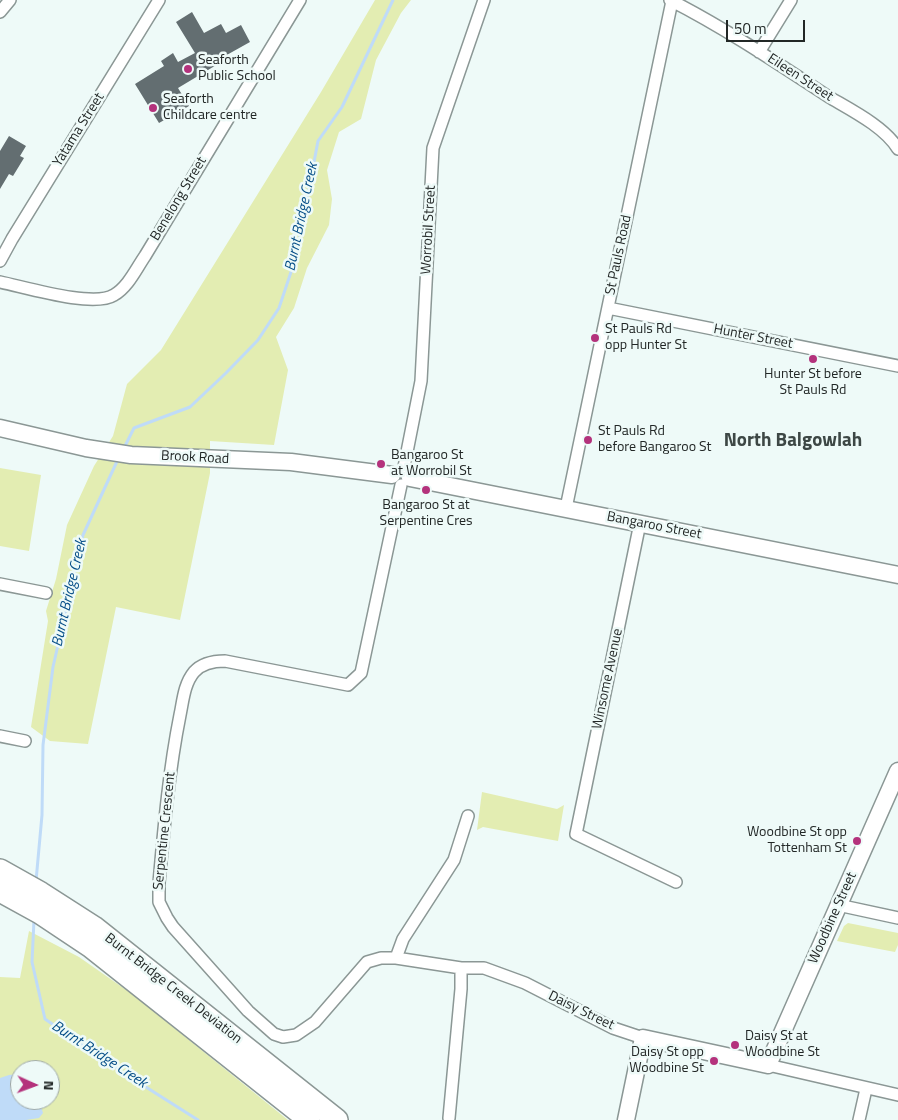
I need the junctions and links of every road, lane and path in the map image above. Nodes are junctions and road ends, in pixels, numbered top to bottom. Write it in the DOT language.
graph roads {
  1 [pos="10,0"];
  2 [pos="159,0"];
  3 [pos="300,0"];
  4 [pos="484,0"];
  5 [pos="791,0"];
  6 [pos="671,1"];
  7 [pos="0,12"];
  8 [pos="759,52"];
  9 [pos="898,149"];
  10 [pos="0,261"];
  11 [pos="0,282"];
  12 [pos="608,308"];
  13 [pos="898,366"];
  14 [pos="0,428"];
  15 [pos="402,476"];
  16 [pos="566,508"];
  17 [pos="640,523"];
  18 [pos="898,575"];
  19 [pos="0,584"];
  20 [pos="46,593"];
  21 [pos="0,736"];
  22 [pos="25,741"];
  23 [pos="898,771"];
  24 [pos="468,816"];
  25 [pos="0,870"];
  26 [pos="676,882"];
  27 [pos="0,891"];
  28 [pos="35,899"];
  29 [pos="838,905"];
  30 [pos="898,918"];
  31 [pos="396,958"];
  32 [pos="461,968"];
  33 [pos="643,1038"];
  34 [pos="768,1065"];
  35 [pos="866,1089"];
  36 [pos="898,1095"];
  37 [pos="449,1118"];
  38 [pos="308,1120"];
  39 [pos="337,1120"];
  40 [pos="626,1120"];
  41 [pos="859,1120"];
  1 -- 7 [label="street"];
  2 -- 10 [label="street, Yatama Street"];
  3 -- 11 [label="street, Benelong Street"];
  4 -- 15 [label="street, Worrobil Street"];
  5 -- 8 [label="street"];
  6 -- 8 [label="street, Eileen Street"];
  6 -- 12 [label="street, St Pauls Road"];
  8 -- 9 [label="street, Eileen Street"];
  12 -- 13 [label="street, Hunter Street"];
  12 -- 16 [label="street, St Pauls Road"];
  14 -- 15 [label="street, Brook Road"];
  15 -- 16 [label="street, Bangaroo Street"];
  15 -- 31 [label="street, Serpentine Crescent"];
  16 -- 17 [label="street, Bangaroo Street"];
  17 -- 18 [label="street, Bangaroo Street"];
  17 -- 26 [label="street, Winsome Avenue"];
  19 -- 20 [label="street"];
  21 -- 22 [label="street"];
  23 -- 29 [label="street, Woodbine Street"];
  24 -- 31 [label="street"];
  25 -- 28 [label="highway, Burnt Bridge Creek Deviation"];
  27 -- 28 [label="highway, Burnt Bridge Creek Deviation"];
  28 -- 38 [label="highway, Burnt Bridge Creek Deviation"];
  28 -- 39 [label="highway, Burnt Bridge Creek Deviation"];
  29 -- 30 [label="street"];
  29 -- 34 [label="street, Woodbine Street"];
  31 -- 32 [label="street, Daisy Street"];
  32 -- 33 [label="street, Daisy Street"];
  32 -- 37 [label="street"];
  33 -- 34 [label="street, Daisy Street"];
  33 -- 40 [label="street"];
  34 -- 35 [label="street"];
  35 -- 36 [label="street"];
  35 -- 41 [label="street"];
}
